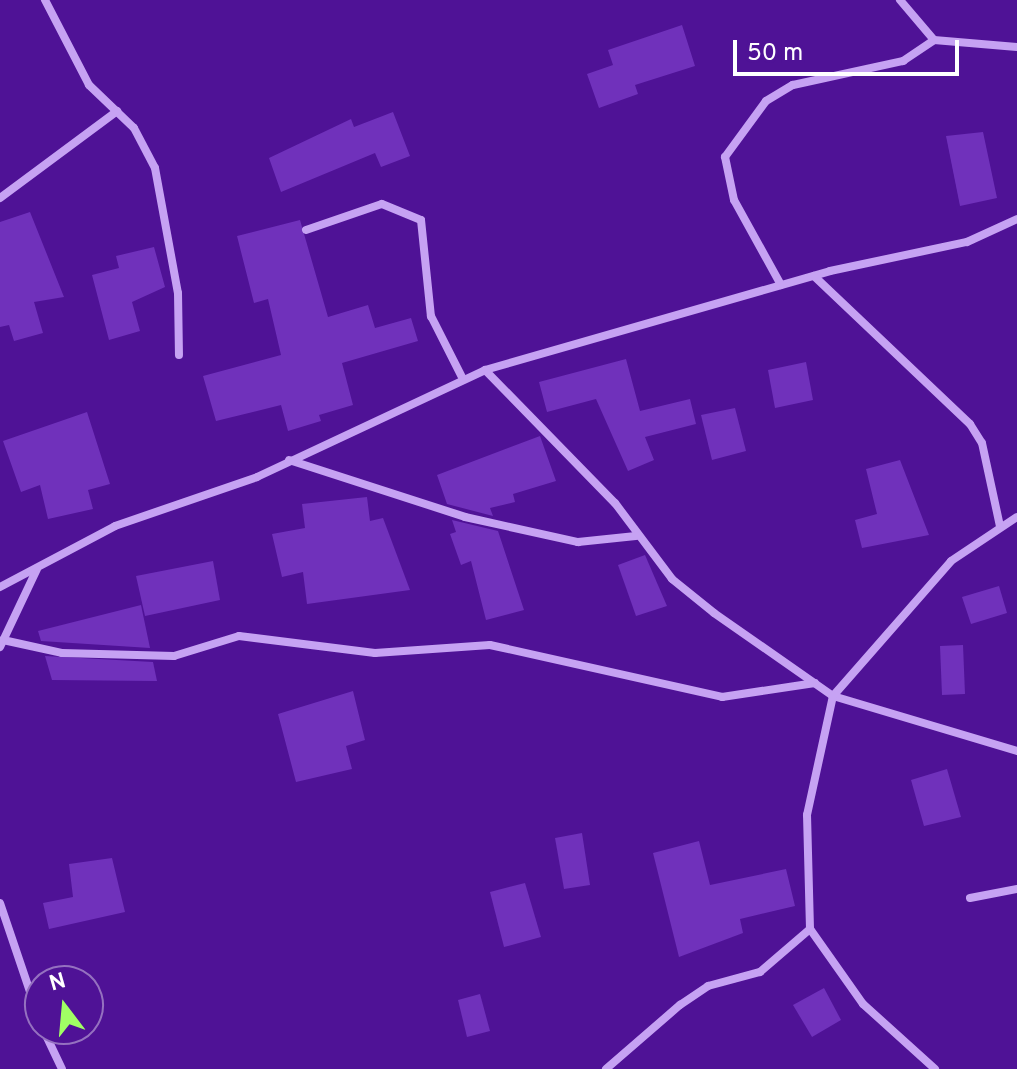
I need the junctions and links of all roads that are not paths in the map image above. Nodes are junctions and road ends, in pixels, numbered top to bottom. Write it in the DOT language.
graph roads {
  1 [pos="45,0"];
  2 [pos="900,0"];
  3 [pos="934,40"];
  4 [pos="1017,47"];
  5 [pos="117,111"];
  6 [pos="0,198"];
  7 [pos="1017,219"];
  8 [pos="306,230"];
  9 [pos="814,276"];
  10 [pos="781,285"];
  11 [pos="179,355"];
  12 [pos="485,370"];
  13 [pos="463,379"];
  14 [pos="289,460"];
  15 [pos="1017,517"];
  16 [pos="1000,526"];
  17 [pos="636,536"];
  18 [pos="37,569"];
  19 [pos="0,587"];
  20 [pos="2,644"];
  21 [pos="815,683"];
  22 [pos="833,696"];
  23 [pos="1017,751"];
  24 [pos="1017,889"];
  25 [pos="970,898"];
  26 [pos="0,903"];
  27 [pos="810,929"];
  28 [pos="24,974"];
  29 [pos="51,1045"];
  30 [pos="62,1069"];
  31 [pos="606,1069"];
  32 [pos="935,1069"];
  1 -- 5 [label="street"];
  2 -- 3 [label="street"];
  3 -- 4 [label="street"];
  3 -- 10 [label="street"];
  5 -- 6 [label="street"];
  5 -- 11 [label="street"];
  7 -- 9 [label="street"];
  8 -- 13 [label="street"];
  9 -- 10 [label="street"];
  9 -- 16 [label="street"];
  10 -- 12 [label="street"];
  12 -- 13 [label="street"];
  12 -- 17 [label="street"];
  13 -- 14 [label="street"];
  14 -- 17 [label="street"];
  14 -- 18 [label="street"];
  15 -- 16 [label="street"];
  16 -- 22 [label="street"];
  17 -- 21 [label="street"];
  18 -- 19 [label="street"];
  18 -- 20 [label="street"];
  20 -- 21 [label="street"];
  21 -- 22 [label="street"];
  22 -- 23 [label="street"];
  22 -- 27 [label="street"];
  24 -- 25 [label="street"];
  26 -- 28 [label="street"];
  27 -- 31 [label="street"];
  27 -- 32 [label="street"];
  29 -- 30 [label="street"];
}
